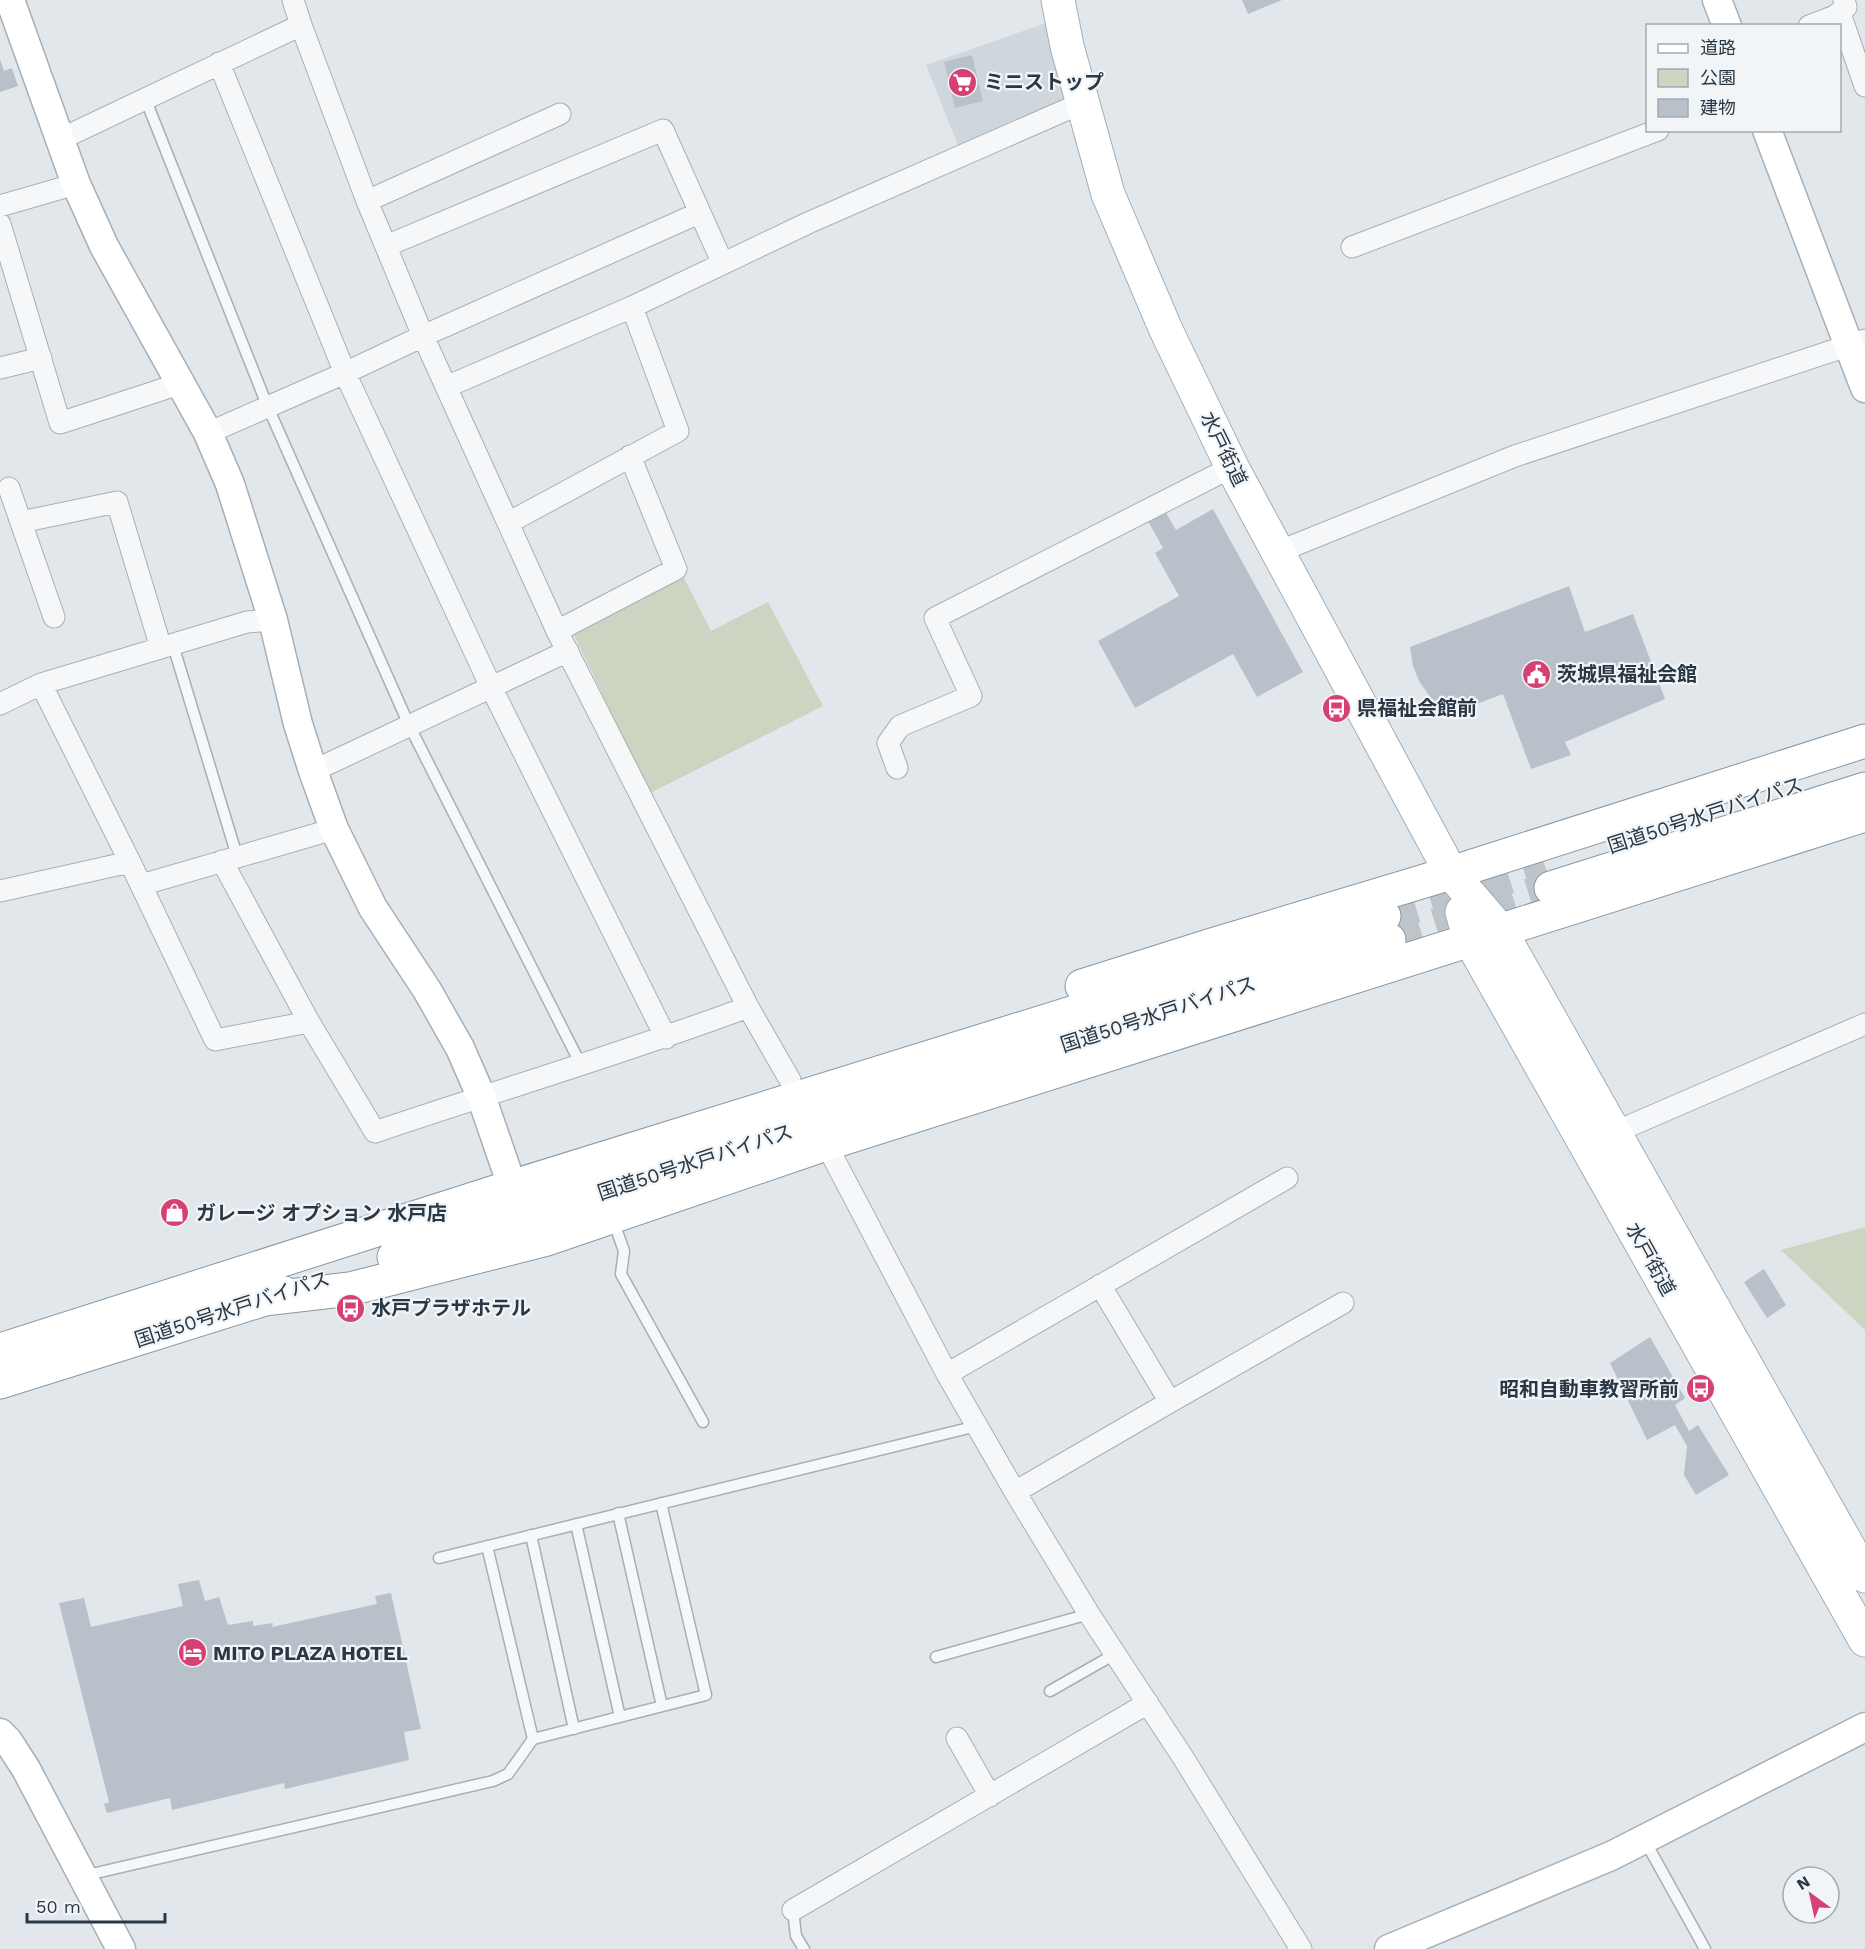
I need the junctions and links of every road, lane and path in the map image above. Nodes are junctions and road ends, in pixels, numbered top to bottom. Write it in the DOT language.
graph roads {
  1 [pos="10,0"];
  2 [pos="293,0"];
  3 [pos="1058,0"];
  4 [pos="1717,0"];
  5 [pos="1839,8"];
  6 [pos="1726,24"];
  7 [pos="1812,24"];
  8 [pos="301,25"];
  9 [pos="219,63"];
  10 [pos="1865,86"];
  11 [pos="145,98"];
  12 [pos="1082,103"];
  13 [pos="560,114"];
  14 [pos="1653,132"];
  15 [pos="1768,132"];
  16 [pos="61,139"];
  17 [pos="76,184"];
  18 [pos="367,201"];
  19 [pos="0,206"];
  20 [pos="699,213"];
  21 [pos="0,224"];
  22 [pos="386,246"];
  23 [pos="1352,247"];
  24 [pos="723,264"];
  25 [pos="632,307"];
  26 [pos="423,336"];
  27 [pos="1857,343"];
  28 [pos="41,358"];
  29 [pos="0,368"];
  30 [pos="345,373"];
  31 [pos="182,383"];
  32 [pos="446,387"];
  33 [pos="1865,388"];
  34 [pos="267,405"];
  35 [pos="208,433"];
  36 [pos="630,456"];
  37 [pos="1232,467"];
  38 [pos="9,488"];
  39 [pos="21,522"];
  40 [pos="508,523"];
  41 [pos="1278,552"];
  42 [pos="54,617"];
  43 [pos="273,620"];
  44 [pos="557,631"];
  45 [pos="167,646"];
  46 [pos="568,651"];
  47 [pos="41,684"];
  48 [pos="491,687"];
  49 [pos="0,704"];
  50 [pos="409,725"];
  51 [pos="1865,741"];
  52 [pos="1865,764"];
  53 [pos="897,768"];
  54 [pos="313,771"];
  55 [pos="1865,789"];
  56 [pos="1865,815"];
  57 [pos="334,829"];
  58 [pos="230,858"];
  59 [pos="130,862"];
  60 [pos="1451,873"];
  61 [pos="141,885"];
  62 [pos="0,891"];
  63 [pos="1387,928"];
  64 [pos="1485,935"];
  65 [pos="748,1007"];
  66 [pos="309,1022"];
  67 [pos="1865,1024"];
  68 [pos="666,1038"];
  69 [pos="580,1065"];
  70 [pos="790,1080"];
  71 [pos="482,1096"];
  72 [pos="1613,1133"];
  73 [pos="826,1144"];
  74 [pos="1287,1178"];
  75 [pos="517,1202"];
  76 [pos="612,1217"];
  77 [pos="547,1239"];
  78 [pos="1100,1285"];
  79 [pos="264,1299"];
  80 [pos="1343,1303"];
  81 [pos="0,1350"];
  82 [pos="947,1374"];
  83 [pos="0,1382"];
  84 [pos="1170,1402"];
  85 [pos="703,1422"];
  86 [pos="977,1426"];
  87 [pos="1015,1492"];
  88 [pos="661,1503"];
  89 [pos="618,1514"];
  90 [pos="576,1524"];
  91 [pos="531,1535"];
  92 [pos="487,1546"];
  93 [pos="439,1558"];
  94 [pos="1865,1576"];
  95 [pos="1089,1614"];
  96 [pos="1865,1640"];
  97 [pos="1115,1654"];
  98 [pos="936,1657"];
  99 [pos="1050,1691"];
  100 [pos="1148,1703"];
  101 [pos="662,1706"];
  102 [pos="620,1717"];
  103 [pos="1865,1727"];
  104 [pos="574,1729"];
  105 [pos="0,1733"];
  106 [pos="957,1738"];
  107 [pos="533,1739"];
  108 [pos="990,1796"];
  109 [pos="1644,1839"];
  110 [pos="82,1876"];
  111 [pos="793,1910"];
  112 [pos="122,1949"];
  113 [pos="804,1949"];
  114 [pos="1301,1949"];
  115 [pos="1389,1949"];
  116 [pos="1705,1949"];
  1 -- 16 [label="street"];
  2 -- 8 [label="street"];
  3 -- 12 [label="main road, 水戸街道"];
  4 -- 6 [label="street"];
  5 -- 7 [label="street"];
  5 -- 10 [label="street"];
  8 -- 9 [label="street"];
  8 -- 18 [label="street"];
  9 -- 11 [label="street"];
  9 -- 30 [label="street"];
  11 -- 16 [label="street"];
  11 -- 34 [label="lane"];
  12 -- 24 [label="street"];
  12 -- 37 [label="main road, 水戸街道"];
  13 -- 18 [label="street"];
  14 -- 23 [label="street"];
  15 -- 27 [label="street"];
  16 -- 17 [label="street"];
  17 -- 19 [label="street"];
  17 -- 31 [label="street"];
  18 -- 22 [label="street"];
  20 -- 22 [label="street"];
  20 -- 24 [label="street"];
  20 -- 26 [label="street"];
  21 -- 28 [label="street"];
  22 -- 26 [label="street"];
  24 -- 25 [label="street"];
  25 -- 32 [label="street"];
  25 -- 36 [label="street"];
  26 -- 30 [label="street"];
  26 -- 32 [label="street"];
  27 -- 33 [label="street"];
  27 -- 41 [label="street"];
  28 -- 29 [label="street"];
  28 -- 31 [label="street"];
  30 -- 34 [label="street"];
  30 -- 48 [label="street"];
  31 -- 35 [label="street"];
  32 -- 40 [label="street"];
  34 -- 35 [label="street"];
  34 -- 50 [label="lane"];
  35 -- 43 [label="street"];
  36 -- 40 [label="street"];
  36 -- 44 [label="street"];
  37 -- 41 [label="main road, 水戸街道"];
  37 -- 53 [label="street"];
  38 -- 39 [label="street"];
  39 -- 42 [label="street"];
  39 -- 45 [label="street"];
  40 -- 44 [label="street"];
  41 -- 60 [label="main road, 水戸街道"];
  43 -- 45 [label="street"];
  43 -- 54 [label="street"];
  44 -- 46 [label="street"];
  45 -- 47 [label="street"];
  45 -- 58 [label="lane"];
  46 -- 48 [label="street"];
  46 -- 65 [label="street"];
  47 -- 49 [label="street"];
  47 -- 59 [label="street"];
  48 -- 50 [label="street"];
  48 -- 68 [label="street"];
  50 -- 54 [label="street"];
  50 -- 69 [label="lane"];
  51 -- 60 [label="main road"];
  52 -- 55 [label="main road, 国道50号水戸バイパス"];
  54 -- 57 [label="street"];
  56 -- 64 [label="main road"];
  57 -- 58 [label="street"];
  57 -- 71 [label="street"];
  58 -- 61 [label="street"];
  58 -- 66 [label="street"];
  59 -- 61 [label="street"];
  59 -- 62 [label="street"];
  60 -- 64 [label="main road, 水戸街道"];
  60 -- 70 [label="main road"];
  61 -- 66 [label="street"];
  63 -- 75 [label="main road, 国道50号水戸バイパス"];
  64 -- 72 [label="main road, 水戸街道"];
  64 -- 73 [label="main road"];
  64 -- 96 [label="main road, 水戸街道"];
  65 -- 68 [label="street"];
  65 -- 70 [label="street"];
  66 -- 71 [label="street"];
  67 -- 72 [label="street"];
  68 -- 69 [label="street"];
  69 -- 71 [label="street"];
  70 -- 75 [label="main road"];
  71 -- 75 [label="street"];
  72 -- 94 [label="main road, 水戸街道"];
  73 -- 76 [label="main road"];
  73 -- 82 [label="street"];
  74 -- 78 [label="street"];
  75 -- 77 [label="street"];
  75 -- 79 [label="main road, 国道50号水戸バイパス"];
  75 -- 81 [label="main road, 国道50号水戸バイパス"];
  76 -- 77 [label="main road"];
  76 -- 85 [label="lane"];
  77 -- 79 [label="main road"];
  78 -- 82 [label="street"];
  78 -- 84 [label="street"];
  79 -- 83 [label="main road, 国道50号水戸バイパス"];
  80 -- 84 [label="street"];
  82 -- 86 [label="street"];
  84 -- 87 [label="street"];
  86 -- 87 [label="street"];
  86 -- 88 [label="lane"];
  87 -- 95 [label="street"];
  88 -- 89 [label="lane"];
  88 -- 101 [label="lane"];
  89 -- 90 [label="lane"];
  89 -- 101 [label="lane"];
  90 -- 91 [label="lane"];
  90 -- 102 [label="lane"];
  91 -- 92 [label="lane"];
  91 -- 104 [label="lane"];
  92 -- 93 [label="lane"];
  92 -- 107 [label="lane"];
  95 -- 97 [label="street"];
  95 -- 98 [label="lane"];
  97 -- 99 [label="lane"];
  97 -- 100 [label="street"];
  100 -- 108 [label="street"];
  100 -- 114 [label="street"];
  101 -- 102 [label="lane"];
  102 -- 104 [label="lane"];
  103 -- 109 [label="street"];
  104 -- 107 [label="lane"];
  105 -- 110 [label="street"];
  106 -- 108 [label="street"];
  107 -- 110 [label="lane"];
  108 -- 111 [label="street"];
  109 -- 115 [label="street"];
  109 -- 116 [label="lane"];
  110 -- 112 [label="street"];
  111 -- 113 [label="lane"];
}
